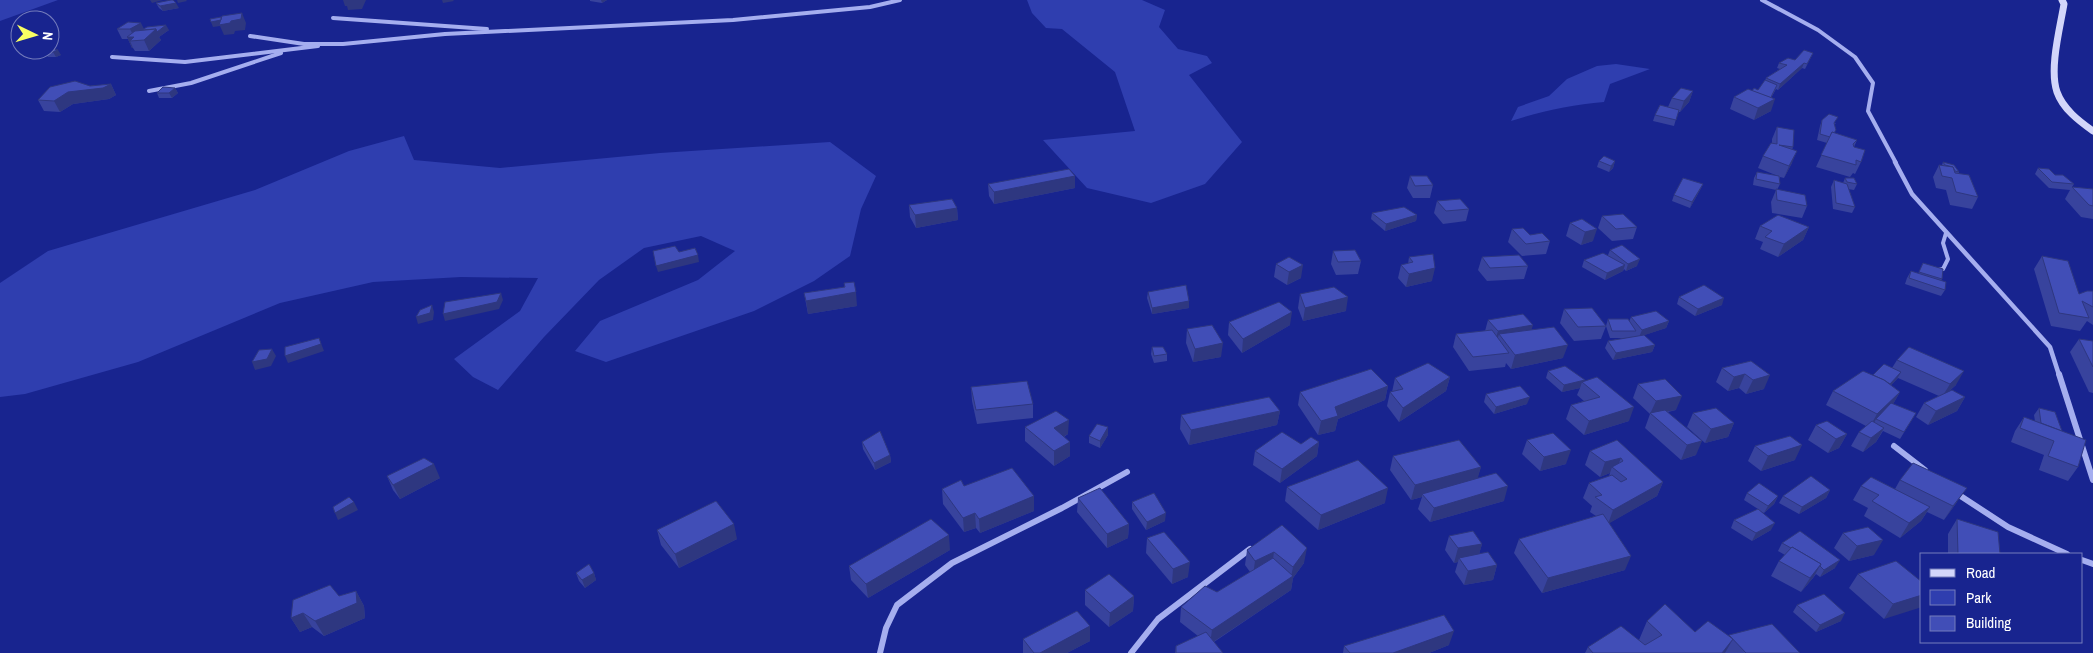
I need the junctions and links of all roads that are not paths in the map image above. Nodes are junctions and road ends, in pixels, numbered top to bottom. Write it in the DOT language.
graph roads {
  1 [pos="900,0"];
  2 [pos="1762,0"];
  3 [pos="2062,0"];
  4 [pos="333,18"];
  5 [pos="507,31"];
  6 [pos="250,36"];
  7 [pos="343,44"];
  8 [pos="291,50"];
  9 [pos="112,57"];
  10 [pos="149,91"];
  11 [pos="2093,132"];
  12 [pos="1946,233"];
  13 [pos="1933,272"];
  14 [pos="1894,446"];
  15 [pos="1127,472"];
  16 [pos="1928,472"];
  17 [pos="2093,480"];
  18 [pos="1949,488"];
  19 [pos="1258,543"];
  20 [pos="2065,553"];
  21 [pos="880,653"];
  22 [pos="1131,653"];
  1 -- 5 [label="street"];
  2 -- 12 [label="street"];
  3 -- 11 [label="main road"];
  4 -- 5 [label="street"];
  5 -- 7 [label="street"];
  6 -- 7 [label="street"];
  7 -- 8 [label="street"];
  8 -- 9 [label="street"];
  8 -- 10 [label="street"];
  12 -- 13 [label="lane"];
  12 -- 17 [label="street"];
  14 -- 16 [label="street"];
  15 -- 21 [label="street"];
  18 -- 20 [label="street"];
  19 -- 22 [label="street"];
}
